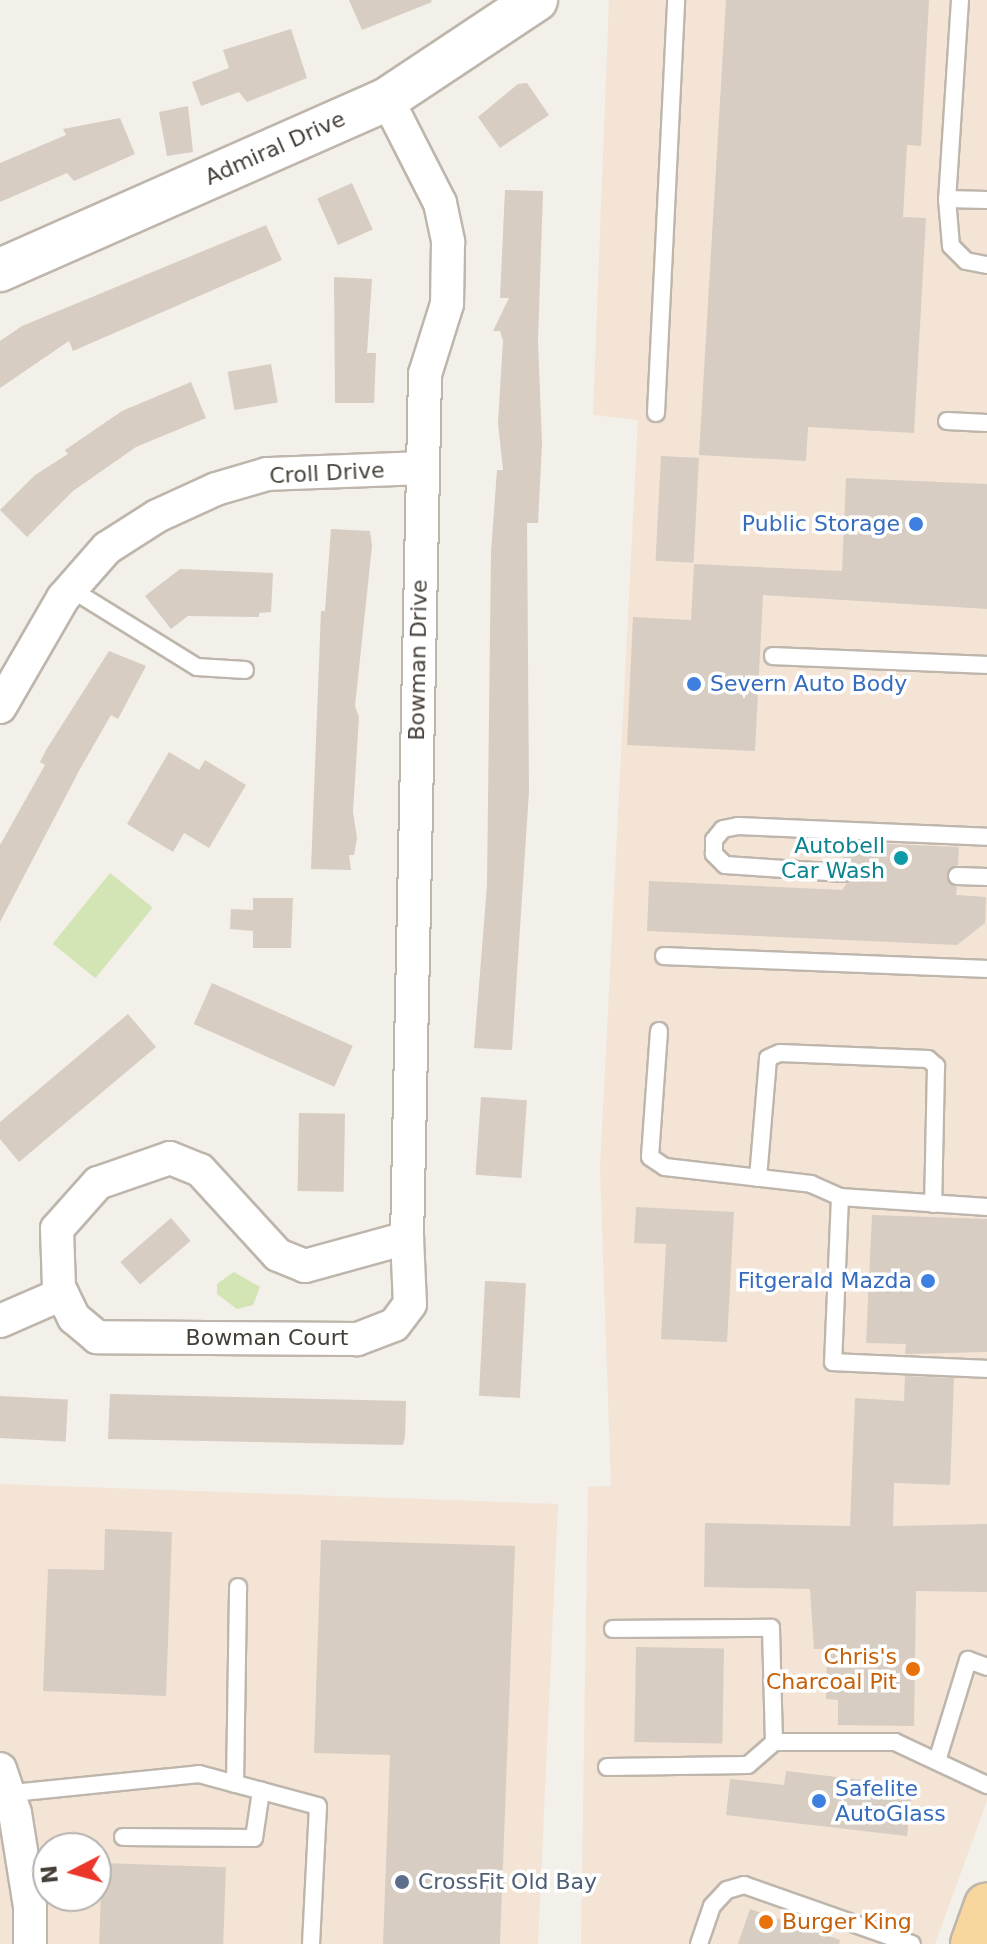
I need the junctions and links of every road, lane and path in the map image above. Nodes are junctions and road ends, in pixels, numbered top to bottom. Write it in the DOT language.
graph roads {
  1 [pos="536,0"];
  2 [pos="676,0"];
  3 [pos="960,0"];
  4 [pos="387,99"];
  5 [pos="947,199"];
  6 [pos="987,200"];
  7 [pos="987,265"];
  8 [pos="0,270"];
  9 [pos="656,413"];
  10 [pos="947,421"];
  11 [pos="987,423"];
  12 [pos="421,468"];
  13 [pos="71,589"];
  14 [pos="773,656"];
  15 [pos="987,665"];
  16 [pos="245,670"];
  17 [pos="0,707"];
  18 [pos="987,837"];
  19 [pos="843,873"];
  20 [pos="957,876"];
  21 [pos="987,877"];
  22 [pos="664,956"];
  23 [pos="987,969"];
  24 [pos="659,1031"];
  25 [pos="758,1178"];
  26 [pos="840,1197"];
  27 [pos="933,1204"];
  28 [pos="987,1207"];
  29 [pos="407,1238"];
  30 [pos="62,1294"];
  31 [pos="0,1321"];
  32 [pos="987,1369"];
  33 [pos="238,1587"];
  34 [pos="613,1629"];
  35 [pos="987,1667"];
  36 [pos="774,1742"];
  37 [pos="937,1761"];
  38 [pos="607,1767"];
  39 [pos="235,1784"];
  40 [pos="987,1785"];
  41 [pos="3,1786"];
  42 [pos="261,1791"];
  43 [pos="123,1837"];
  44 [pos="987,1905"];
  45 [pos="30,1944"];
  46 [pos="311,1944"];
  47 [pos="699,1944"];
  48 [pos="912,1944"];
  49 [pos="973,1944"];
  1 -- 4 [label="street, Admiral Drive"];
  2 -- 9 [label="lane"];
  3 -- 5 [label="lane"];
  4 -- 8 [label="street, Admiral Drive"];
  4 -- 12 [label="street, Bowman Drive"];
  5 -- 6 [label="lane"];
  5 -- 7 [label="lane"];
  10 -- 11 [label="lane"];
  12 -- 13 [label="street, Croll Drive"];
  12 -- 29 [label="street, Bowman Drive"];
  13 -- 16 [label="lane"];
  13 -- 17 [label="street, Croll Drive"];
  14 -- 15 [label="lane"];
  18 -- 19 [label="lane"];
  20 -- 21 [label="lane"];
  22 -- 23 [label="lane"];
  24 -- 25 [label="lane"];
  25 -- 26 [label="lane"];
  25 -- 27 [label="lane"];
  26 -- 27 [label="lane"];
  26 -- 32 [label="lane"];
  27 -- 28 [label="lane"];
  29 -- 30 [label="street, Bowman Court"];
  29 -- 30 [label="street, Bowman Court"];
  30 -- 31 [label="street"];
  33 -- 39 [label="lane"];
  34 -- 36 [label="lane"];
  35 -- 37 [label="lane"];
  36 -- 37 [label="lane"];
  36 -- 38 [label="lane"];
  37 -- 40 [label="lane"];
  39 -- 41 [label="lane"];
  39 -- 42 [label="lane"];
  41 -- 45 [label="street"];
  42 -- 43 [label="lane"];
  42 -- 46 [label="lane"];
  44 -- 49 [label="main road"];
  47 -- 48 [label="lane"];
}
